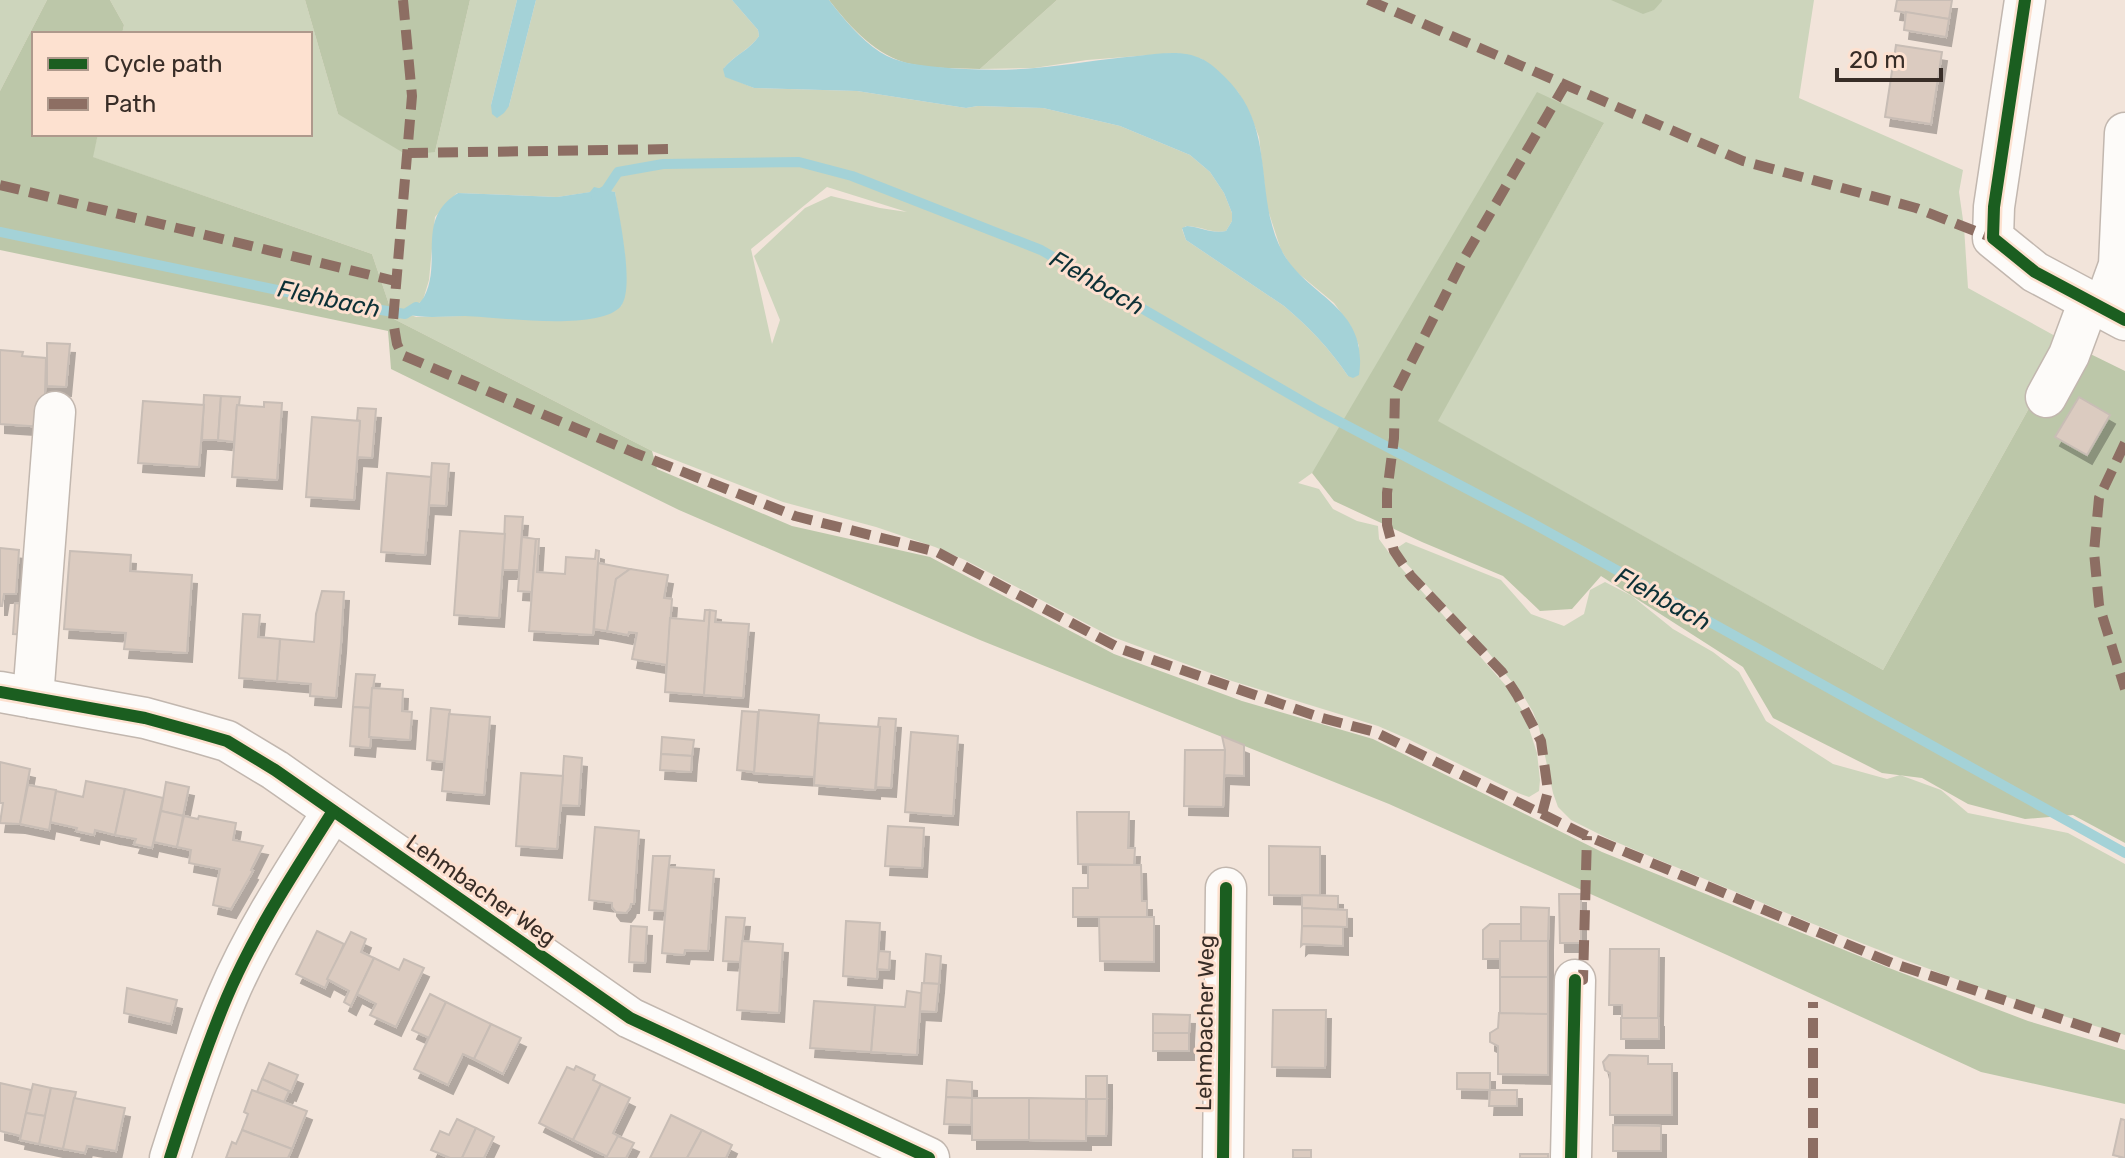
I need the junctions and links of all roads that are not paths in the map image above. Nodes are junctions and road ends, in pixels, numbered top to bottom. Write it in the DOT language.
graph roads {
  1 [pos="2025,0"];
  2 [pos="2125,133"];
  3 [pos="2106,310"];
  4 [pos="2046,397"];
  5 [pos="55,412"];
  6 [pos="17,695"];
  7 [pos="333,811"];
  8 [pos="1226,888"];
  9 [pos="1575,980"];
  10 [pos="170,1158"];
  11 [pos="929,1158"];
  12 [pos="1223,1158"];
  13 [pos="1571,1158"];
  1 -- 3 [label="street"];
  2 -- 3 [label="street"];
  3 -- 4 [label="street"];
  5 -- 6 [label="street"];
  6 -- 7 [label="street, Lehmbacher Weg"];
  7 -- 10 [label="street"];
  7 -- 11 [label="street, Lehmbacher Weg"];
  8 -- 12 [label="street, Lehmbacher Weg"];
  9 -- 13 [label="street"];
}
